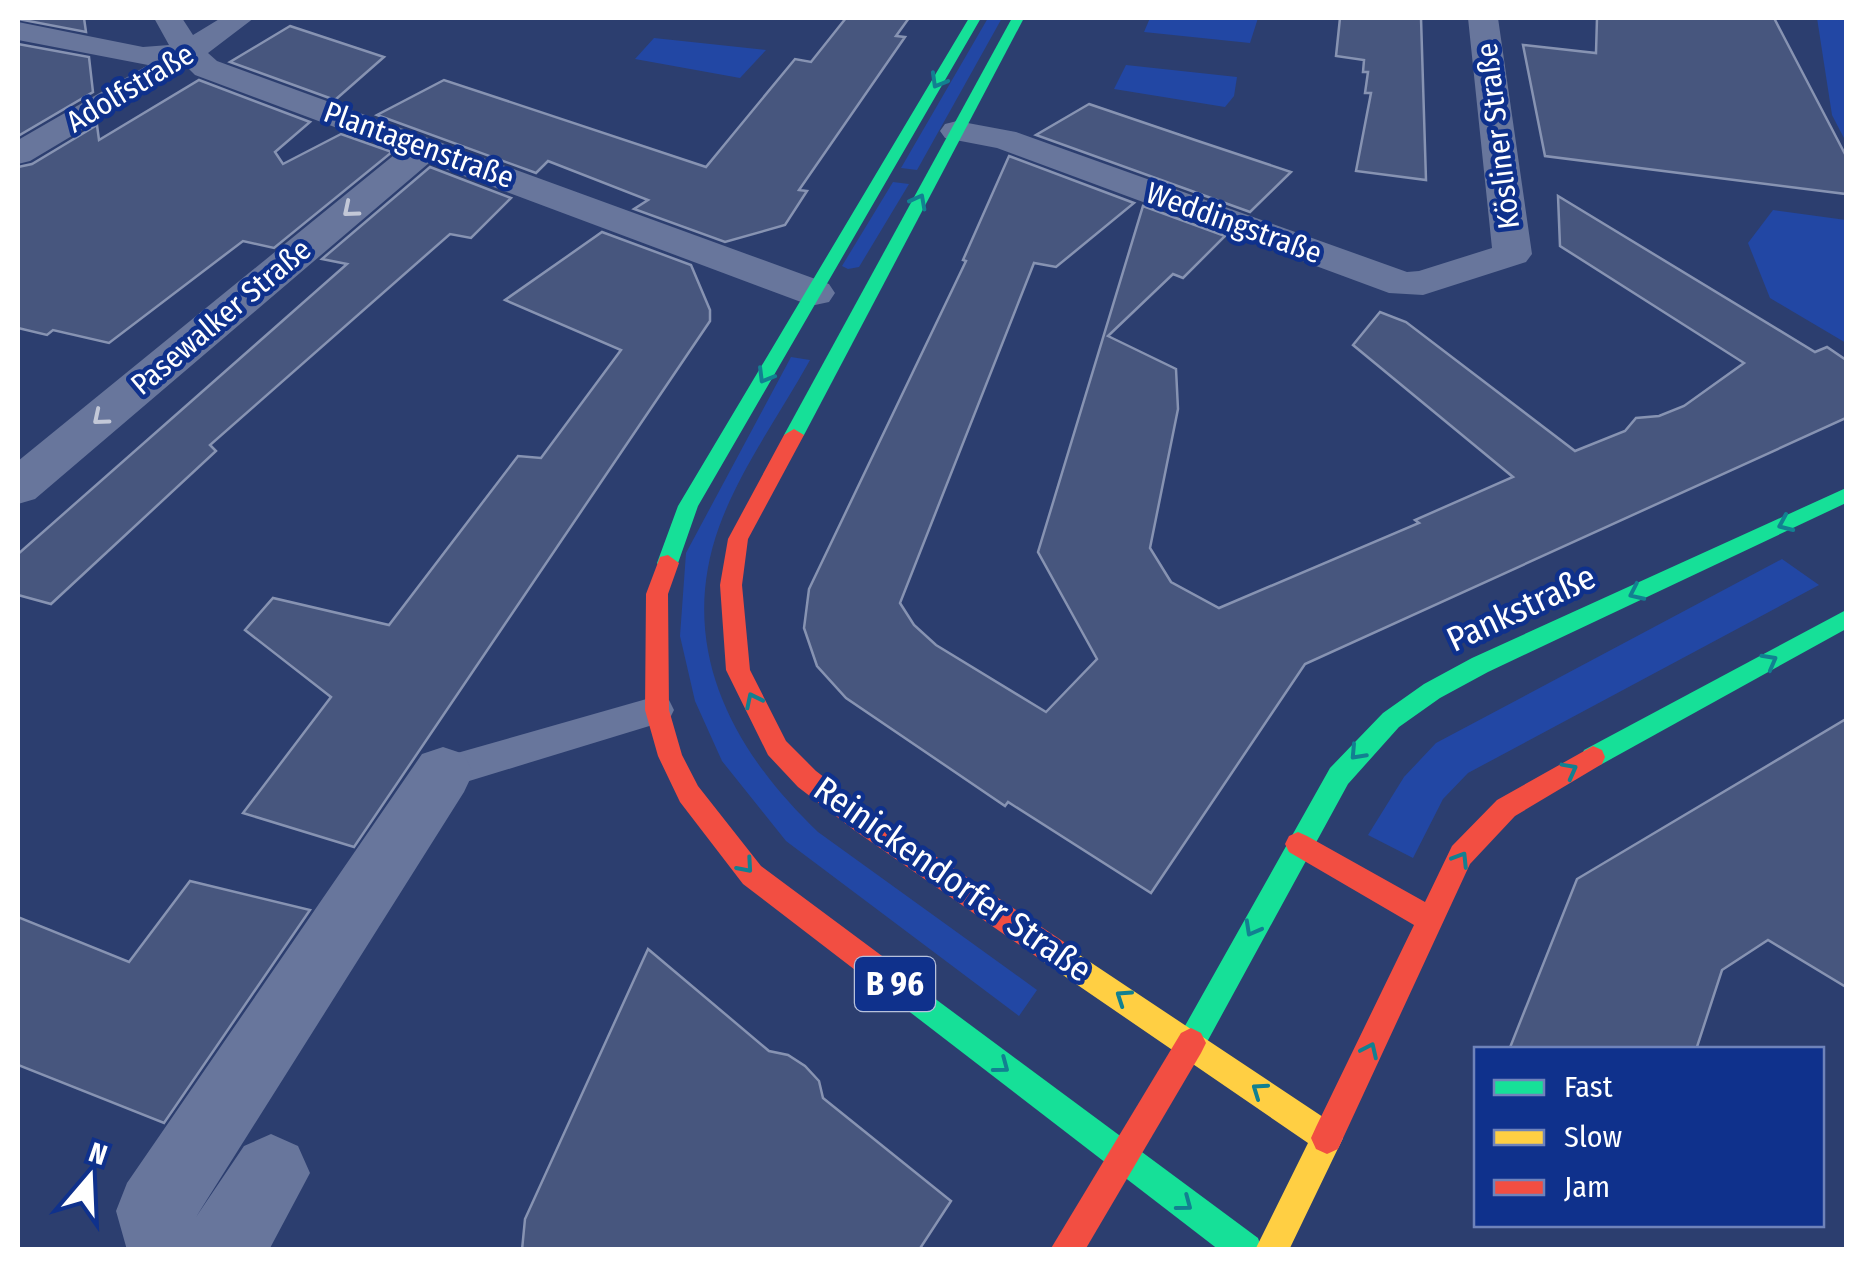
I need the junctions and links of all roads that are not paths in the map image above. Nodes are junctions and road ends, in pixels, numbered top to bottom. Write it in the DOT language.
graph roads {
  1 [pos="168,18"];
  2 [pos="240,18"];
  3 [pos="976,18"];
  4 [pos="1018,18"];
  5 [pos="1483,18"];
  6 [pos="18,31"];
  7 [pos="189,53"];
  8 [pos="957,131"];
  9 [pos="425,148"];
  10 [pos="18,154"];
  11 [pos="1512,254"];
  12 [pos="840,296"];
  13 [pos="18,487"];
  14 [pos="1841,505"];
  15 [pos="1846,619"];
  16 [pos="656,710"];
  17 [pos="443,774"];
  18 [pos="1298,844"];
  19 [pos="1430,920"];
  20 [pos="1190,1043"];
  21 [pos="1328,1138"];
  22 [pos="1124,1158"];
  23 [pos="272,1174"];
  24 [pos="167,1250"];
  25 [pos="224,1250"];
  26 [pos="1066,1250"];
  27 [pos="1246,1250"];
  28 [pos="1271,1250"];
  1 -- 7 [label="street"];
  2 -- 7 [label="street, Adolfstraße"];
  3 -- 12 [label="main road, Reinickendorfer Straße / B 96, one-way"];
  4 -- 8 [label="main road, Reinickendorfer Straße / B 96"];
  5 -- 11 [label="street, Kösliner Straße"];
  6 -- 7 [label="street"];
  7 -- 9 [label="street, Plantagenstraße"];
  7 -- 10 [label="street, Adolfstraße"];
  8 -- 11 [label="street, Weddingstraße"];
  12 -- 8 [label="main road, Reinickendorfer Straße / B 96, one-way"];
  9 -- 12 [label="street, Plantagenstraße"];
  9 -- 13 [label="street, Pasewalker Straße, one-way"];
  12 -- 16 [label="main road, Reinickendorfer Straße / B 96, one-way"];
  20 -- 12 [label="main road, Reinickendorfer Straße / B 96, one-way"];
  14 -- 18 [label="main road, Pankstraße, one-way"];
  19 -- 15 [label="main road, one-way"];
  16 -- 17 [label="lane"];
  16 -- 22 [label="main road, Reinickendorfer Straße / B 96, one-way"];
  17 -- 24 [label="street"];
  18 -- 19 [label="main road"];
  18 -- 20 [label="main road, Pankstraße, one-way"];
  21 -- 19 [label="main road, one-way"];
  21 -- 20 [label="main road, Reinickendorfer Straße / B 96, one-way"];
  20 -- 22 [label="main road"];
  21 -- 28 [label="main road"];
  22 -- 26 [label="main road"];
  22 -- 27 [label="main road, Reinickendorfer Straße / B 96, one-way"];
  23 -- 25 [label="street"];
}
